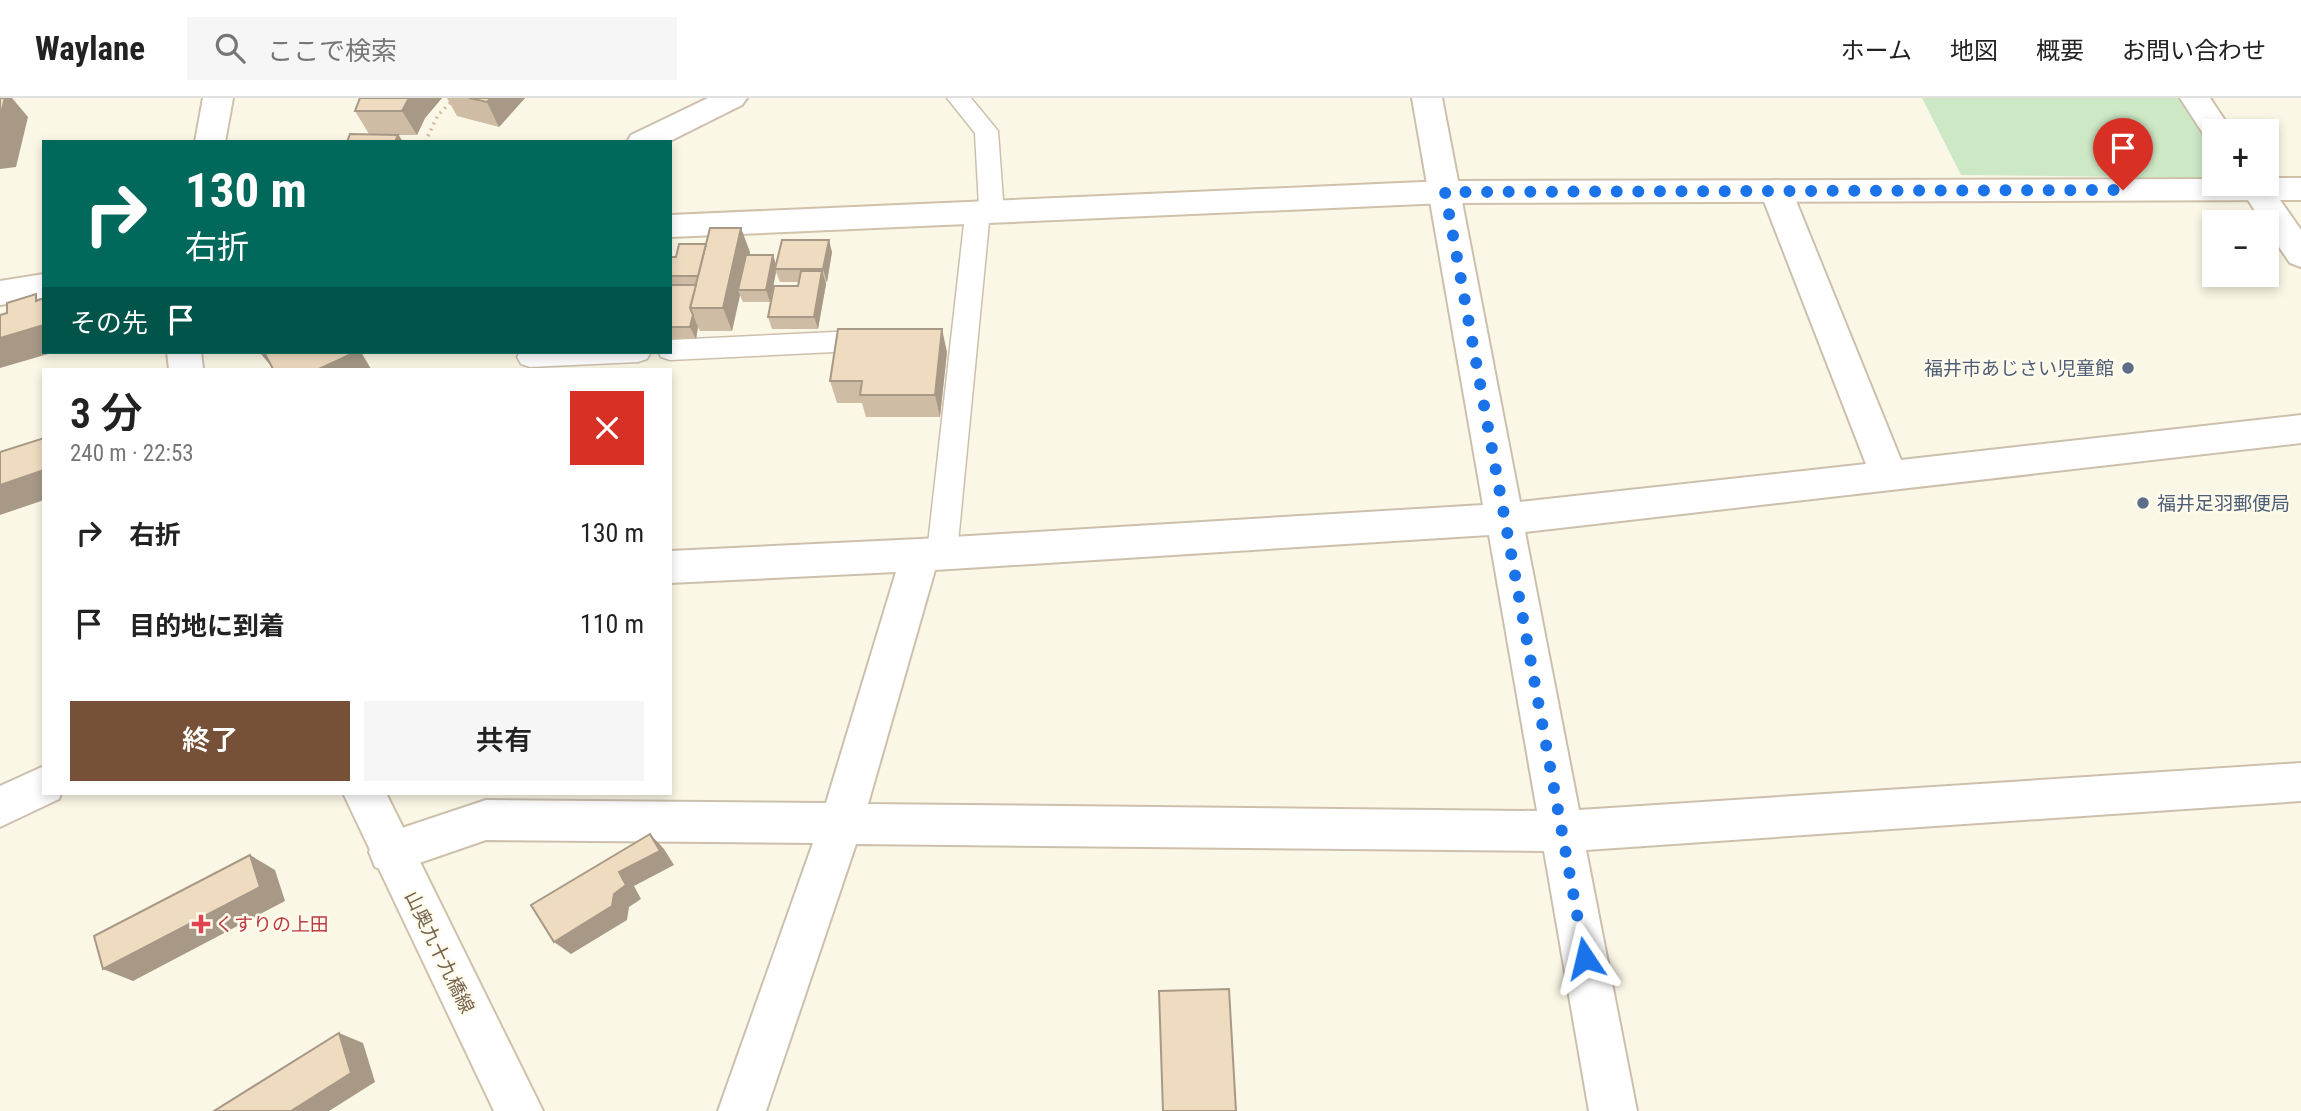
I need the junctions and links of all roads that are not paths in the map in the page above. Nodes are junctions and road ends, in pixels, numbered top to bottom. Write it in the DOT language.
graph roads {
  1 [pos="218,98"];
  2 [pos="732,98"];
  3 [pos="958,98"];
  4 [pos="1427,98"];
  5 [pos="2195,98"];
  6 [pos="2209,119"];
  7 [pos="210,140"];
  8 [pos="646,140"];
  9 [pos="2202,187"];
  10 [pos="2279,188"];
  11 [pos="2301,189"];
  12 [pos="1776,191"];
  13 [pos="1445,192"];
  14 [pos="2261,196"];
  15 [pos="985,214"];
  16 [pos="672,226"];
  17 [pos="2301,255"];
  18 [pos="42,286"];
  19 [pos="0,293"];
  20 [pos="966,335"];
  21 [pos="939,337"];
  22 [pos="899,339"];
  23 [pos="672,350"];
  24 [pos="607,354"];
  25 [pos="529,359"];
  26 [pos="2301,429"];
  27 [pos="1889,475"];
  28 [pos="1505,519"];
  29 [pos="931,554"];
  30 [pos="672,567"];
  31 [pos="2301,782"];
  32 [pos="42,786"];
  33 [pos="364,795"];
  34 [pos="0,807"];
  35 [pos="841,824"];
  36 [pos="1562,831"];
  37 [pos="390,852"];
  38 [pos="519,1111"];
  39 [pos="742,1111"];
  40 [pos="1613,1111"];
  1 -- 7 [label="street"];
  2 -- 8 [label="street"];
  3 -- 15 [label="lane"];
  4 -- 13 [label="street"];
  5 -- 6 [label="street"];
  9 -- 12 [label="street"];
  10 -- 11 [label="street"];
  12 -- 13 [label="street"];
  12 -- 27 [label="street"];
  13 -- 15 [label="street"];
  13 -- 28 [label="street"];
  14 -- 17 [label="street"];
  15 -- 16 [label="street"];
  15 -- 20 [label="lane"];
  18 -- 19 [label="street"];
  20 -- 21 [label="lane"];
  20 -- 29 [label="lane"];
  22 -- 23 [label="lane"];
  24 -- 25 [label="lane"];
  26 -- 27 [label="street"];
  27 -- 28 [label="street"];
  28 -- 29 [label="street"];
  28 -- 36 [label="street"];
  29 -- 30 [label="street"];
  29 -- 35 [label="street"];
  31 -- 36 [label="street"];
  32 -- 34 [label="street"];
  33 -- 37 [label="street, 山奥九十九橋線"];
  35 -- 36 [label="street"];
  35 -- 37 [label="street"];
  35 -- 39 [label="street"];
  36 -- 40 [label="street"];
  37 -- 38 [label="street, 山奥九十九橋線"];
}
